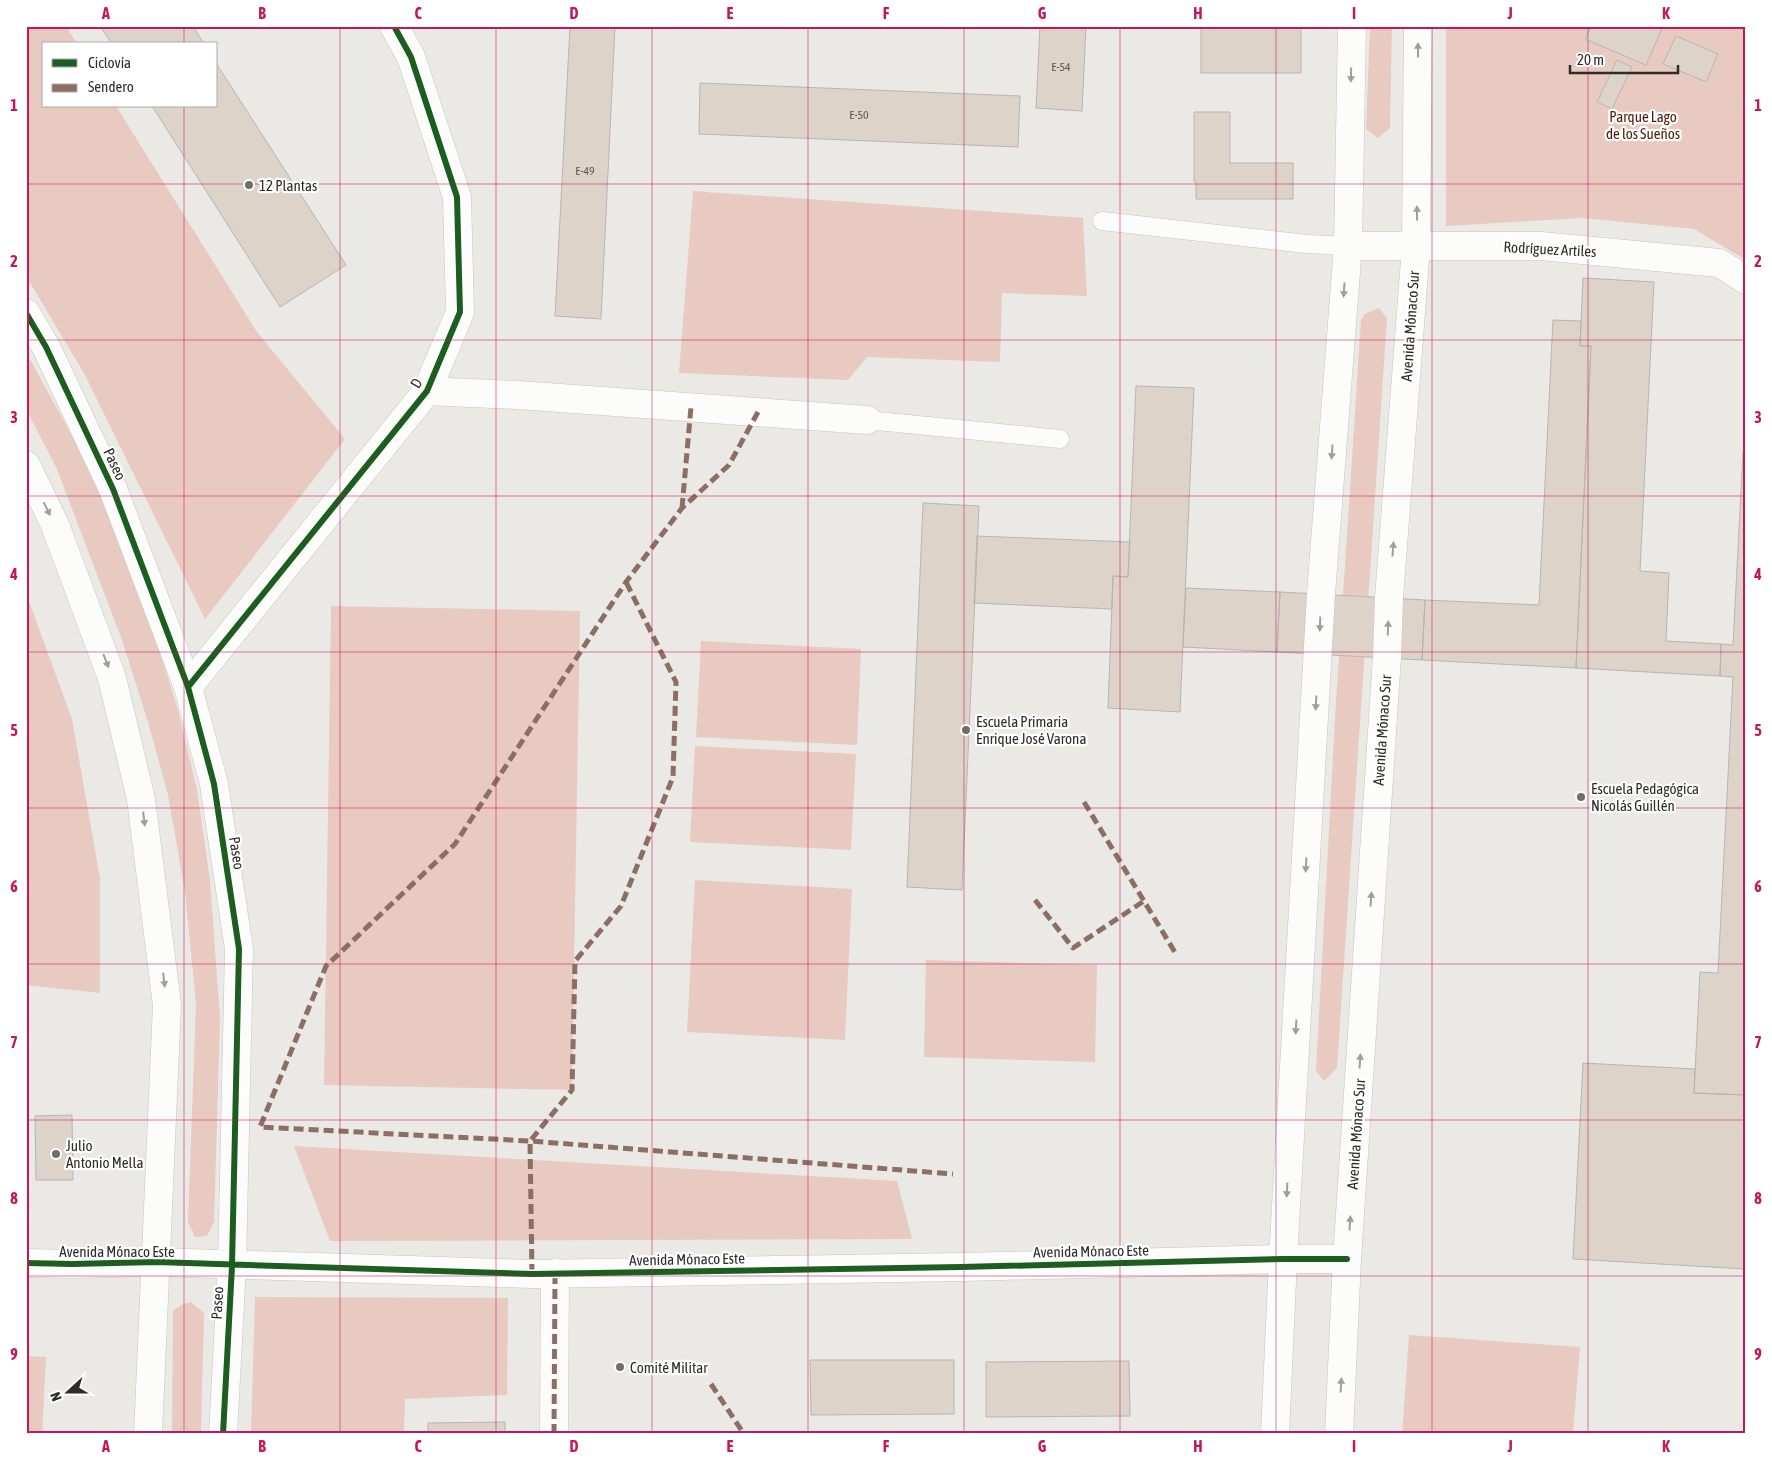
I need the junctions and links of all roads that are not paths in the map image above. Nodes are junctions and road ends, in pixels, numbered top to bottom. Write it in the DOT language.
graph roads {
  1 [pos="394,26"];
  2 [pos="1352,26"];
  3 [pos="1418,26"];
  4 [pos="1102,221"];
  5 [pos="1348,246"];
  6 [pos="1416,247"];
  7 [pos="1746,280"];
  8 [pos="26,313"];
  9 [pos="427,391"];
  10 [pos="867,420"];
  11 [pos="1060,439"];
  12 [pos="26,465"];
  13 [pos="188,687"];
  14 [pos="1282,1259"];
  15 [pos="1347,1259"];
  16 [pos="156,1262"];
  17 [pos="26,1263"];
  18 [pos="232,1266"];
  19 [pos="555,1273"];
  20 [pos="148,1434"];
  21 [pos="223,1434"];
  22 [pos="554,1434"];
  23 [pos="1275,1434"];
  24 [pos="1339,1434"];
  1 -- 9 [label="street, D"];
  2 -- 5 [label="street, one-way"];
  6 -- 3 [label="street, Avenida Mónaco Sur, one-way"];
  4 -- 5 [label="lane"];
  5 -- 6 [label="street, Rodríguez Artiles"];
  5 -- 14 [label="street, one-way"];
  6 -- 7 [label="street, Rodríguez Artiles"];
  15 -- 6 [label="street, Avenida Mónaco Sur, one-way"];
  8 -- 13 [label="street, Paseo"];
  9 -- 10 [label="street"];
  9 -- 13 [label="street, D"];
  10 -- 11 [label="lane"];
  12 -- 16 [label="street, one-way"];
  13 -- 18 [label="street, Paseo"];
  14 -- 15 [label="street, Avenida Mónaco Este"];
  14 -- 19 [label="street, Avenida Mónaco Este"];
  14 -- 23 [label="street"];
  24 -- 15 [label="street, Avenida Mónaco Sur, one-way"];
  16 -- 17 [label="street, Avenida Mónaco Este"];
  16 -- 18 [label="street, Avenida Mónaco Este"];
  16 -- 20 [label="street"];
  18 -- 19 [label="street, Avenida Mónaco Este"];
  18 -- 21 [label="street, Paseo"];
  19 -- 22 [label="street"];
}
